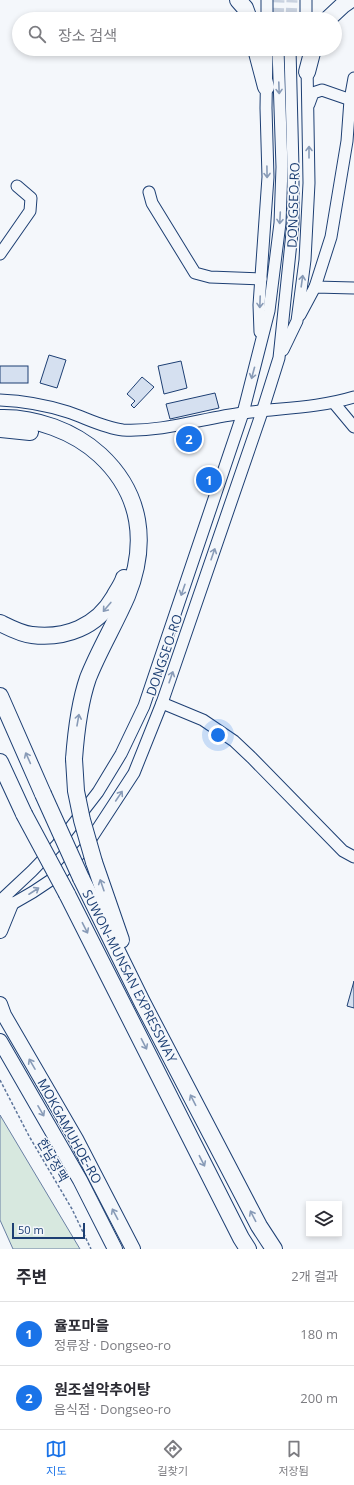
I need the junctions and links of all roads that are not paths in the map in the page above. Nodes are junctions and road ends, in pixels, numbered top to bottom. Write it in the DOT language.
graph roads {
  1 [pos="238,0"];
  2 [pos="267,0"];
  3 [pos="306,0"];
  4 [pos="350,0"];
  5 [pos="246,12"];
  6 [pos="267,12"];
  7 [pos="306,12"];
  8 [pos="336,12"];
  9 [pos="258,56"];
  10 [pos="267,56"];
  11 [pos="278,56"];
  12 [pos="290,56"];
  13 [pos="307,56"];
  14 [pos="311,56"];
  15 [pos="307,72"];
  16 [pos="354,78"];
  17 [pos="266,87"];
  18 [pos="352,101"];
  19 [pos="308,104"];
  20 [pos="17,186"];
  21 [pos="149,192"];
  22 [pos="0,254"];
  23 [pos="261,279"];
  24 [pos="316,287"];
  25 [pos="354,288"];
  26 [pos="297,320"];
  27 [pos="260,348"];
  28 [pos="279,358"];
  29 [pos="354,397"];
  30 [pos="0,400"];
  31 [pos="334,403"];
  32 [pos="262,412"];
  33 [pos="243,413"];
  34 [pos="0,418"];
  35 [pos="354,427"];
  36 [pos="0,429"];
  37 [pos="0,623"];
  38 [pos="0,696"];
  39 [pos="162,703"];
  40 [pos="0,762"];
  41 [pos="354,857"];
  42 [pos="4,905"];
  43 [pos="0,931"];
  44 [pos="142,1002"];
  45 [pos="2,1010"];
  46 [pos="0,1042"];
  47 [pos="115,1249"];
  48 [pos="133,1249"];
  49 [pos="248,1249"];
  50 [pos="274,1249"];
  1 -- 5 [label="highway"];
  2 -- 6 [label="street"];
  3 -- 7 [label="street"];
  4 -- 8 [label="highway"];
  9 -- 17 [label="highway"];
  10 -- 17 [label="street, DONGSEO-RO"];
  11 -- 27 [label="street, DONGSEO-RO, one-way"];
  12 -- 28 [label="street, DONGSEO-RO"];
  13 -- 15 [label="street, DONGSEO-RO"];
  14 -- 15 [label="highway"];
  15 -- 19 [label="street, DONGSEO-RO"];
  16 -- 18 [label="street"];
  17 -- 23 [label="street, DONGSEO-RO, one-way"];
  18 -- 19 [label="street"];
  18 -- 24 [label="street"];
  26 -- 19 [label="street, DONGSEO-RO, one-way"];
  20 -- 22 [label="street"];
  21 -- 23 [label="street"];
  23 -- 27 [label="street, DONGSEO-RO, one-way"];
  24 -- 25 [label="street"];
  24 -- 26 [label="street"];
  26 -- 28 [label="street, DONGSEO-RO"];
  27 -- 33 [label="street, DONGSEO-RO, one-way"];
  28 -- 32 [label="street, DONGSEO-RO"];
  29 -- 31 [label="street"];
  30 -- 33 [label="street"];
  31 -- 32 [label="street"];
  31 -- 35 [label="street"];
  32 -- 33 [label="street"];
  39 -- 32 [label="street, DONGSEO-RO, one-way"];
  33 -- 42 [label="street, DONGSEO-RO, one-way"];
  44 -- 34 [label="highway, one-way, bridge"];
  36 -- 37 [label="highway, one-way"];
  44 -- 38 [label="highway, SUWON-MUNSAN EXPRESSWAY, one-way, bridge"];
  39 -- 41 [label="street"];
  42 -- 39 [label="street, DONGSEO-RO, one-way"];
  40 -- 49 [label="highway, SUWON-MUNSAN EXPRESSWAY, one-way, bridge"];
  42 -- 43 [label="main road"];
  50 -- 44 [label="highway, SUWON-MUNSAN EXPRESSWAY, one-way"];
  48 -- 45 [label="main road, MOKGAMUHOE-RO, one-way"];
  46 -- 47 [label="main road, MOKGAMUHOE-RO, one-way"];
}
